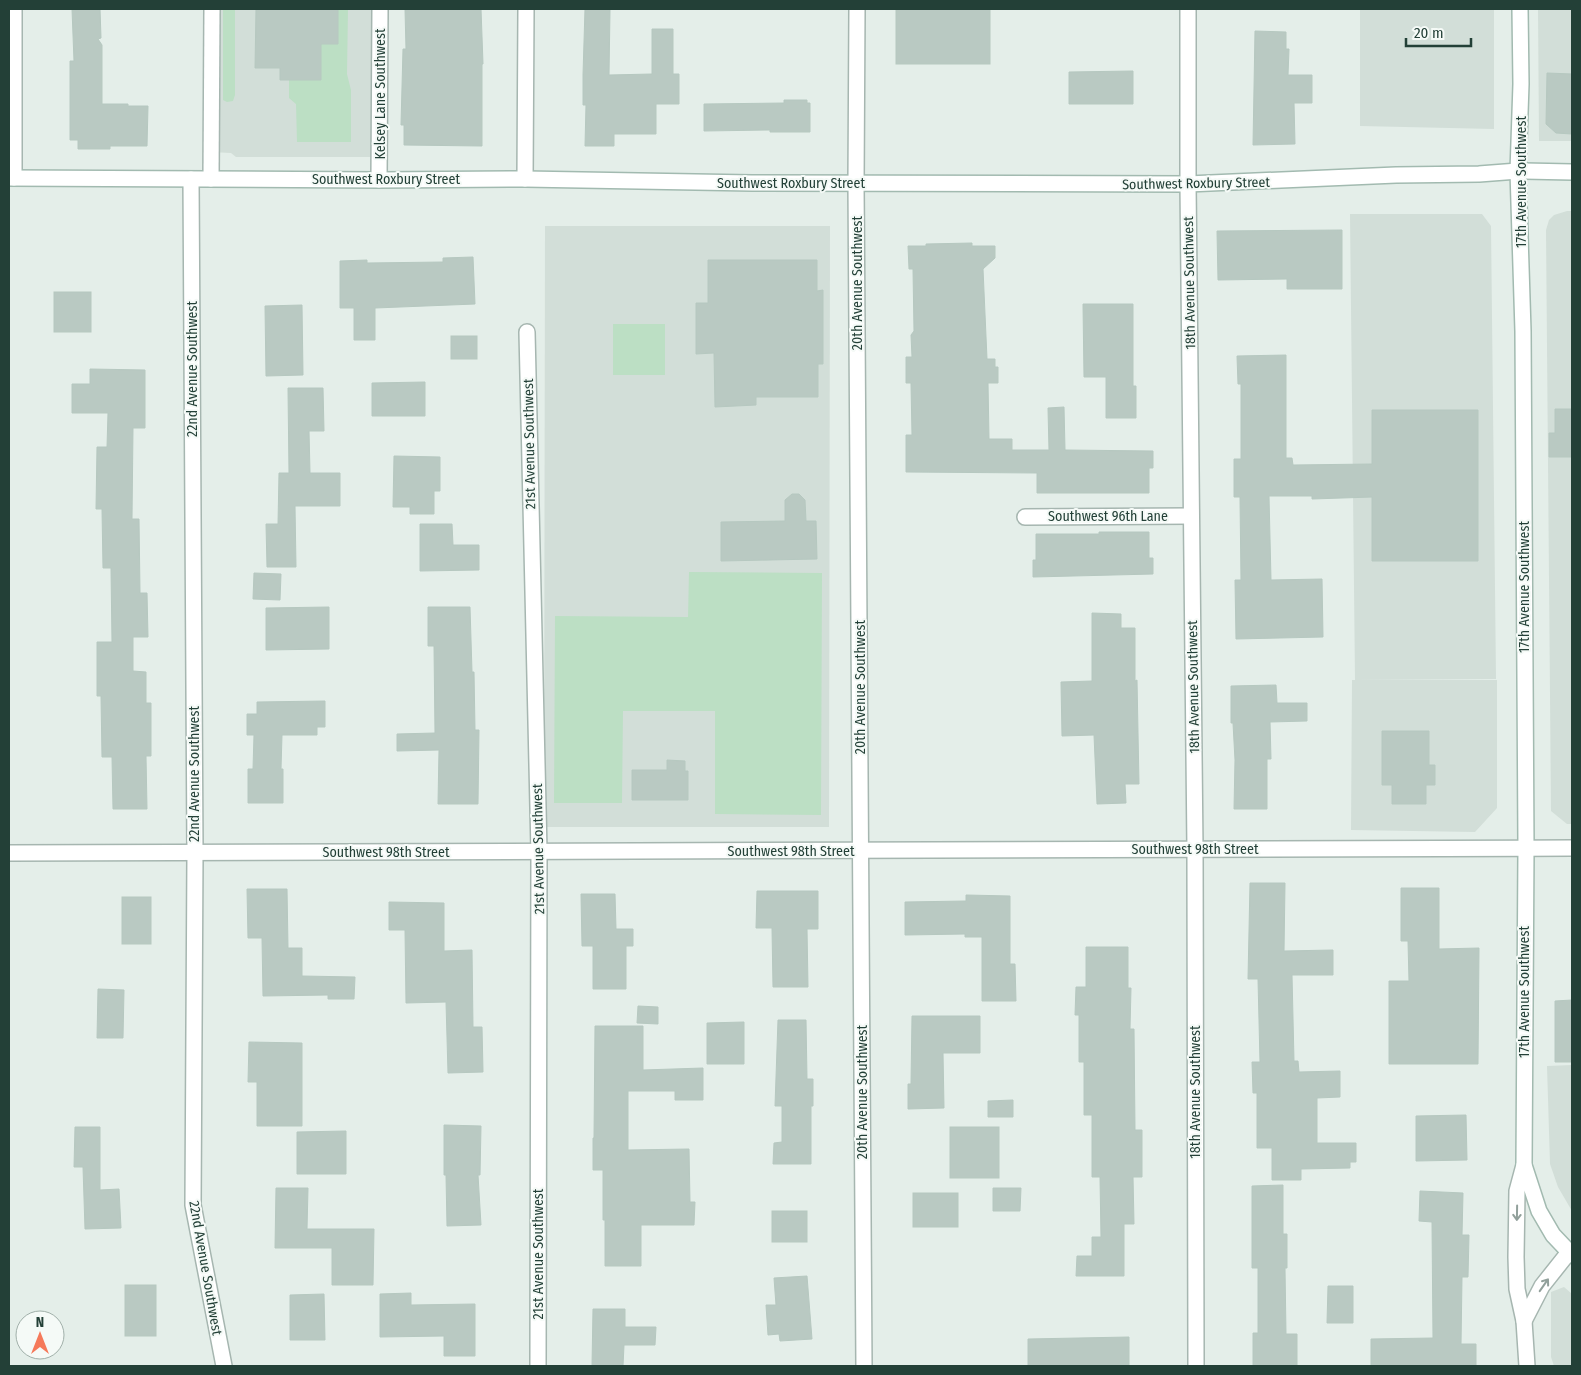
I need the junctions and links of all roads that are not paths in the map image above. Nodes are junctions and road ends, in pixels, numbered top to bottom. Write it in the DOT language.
graph roads {
  1 [pos="14,9"];
  2 [pos="212,9"];
  3 [pos="380,9"];
  4 [pos="526,9"];
  5 [pos="857,9"];
  6 [pos="1188,9"];
  7 [pos="1520,9"];
  8 [pos="1518,171"];
  9 [pos="1572,172"];
  10 [pos="11,178"];
  11 [pos="191,179"];
  12 [pos="210,179"];
  13 [pos="525,179"];
  14 [pos="379,180"];
  15 [pos="856,183"];
  16 [pos="1188,184"];
  17 [pos="527,332"];
  18 [pos="1191,516"];
  19 [pos="1025,517"];
  20 [pos="1526,848"];
  21 [pos="1572,848"];
  22 [pos="1195,849"];
  23 [pos="860,850"];
  24 [pos="539,851"];
  25 [pos="9,853"];
  26 [pos="194,853"];
  27 [pos="1524,1165"];
  28 [pos="1571,1254"];
  29 [pos="1524,1321"];
  30 [pos="224,1366"];
  31 [pos="538,1366"];
  32 [pos="864,1366"];
  33 [pos="1196,1366"];
  34 [pos="1527,1366"];
  1 -- 10 [label="street"];
  2 -- 12 [label="street"];
  3 -- 14 [label="street, Kelsey Lane Southwest"];
  4 -- 13 [label="street"];
  5 -- 15 [label="street, 20th Avenue Southwest"];
  6 -- 16 [label="street, 18th Avenue Southwest"];
  7 -- 8 [label="street, 17th Avenue Southwest"];
  8 -- 9 [label="street, Southwest Roxbury Street"];
  8 -- 16 [label="street, Southwest Roxbury Street"];
  8 -- 20 [label="street, 17th Avenue Southwest"];
  10 -- 11 [label="street, Southwest Roxbury Street"];
  11 -- 12 [label="street, Southwest Roxbury Street"];
  11 -- 26 [label="street, 22nd Avenue Southwest"];
  12 -- 14 [label="street, Southwest Roxbury Street"];
  13 -- 14 [label="street, Southwest Roxbury Street"];
  13 -- 15 [label="street, Southwest Roxbury Street"];
  15 -- 16 [label="street, Southwest Roxbury Street"];
  15 -- 23 [label="street, 20th Avenue Southwest"];
  16 -- 18 [label="street, 18th Avenue Southwest"];
  17 -- 24 [label="street, 21st Avenue Southwest"];
  18 -- 19 [label="street, Southwest 96th Lane"];
  18 -- 22 [label="street, 18th Avenue Southwest"];
  20 -- 21 [label="street, Southwest 98th Street"];
  20 -- 22 [label="street, Southwest 98th Street"];
  20 -- 27 [label="street, 17th Avenue Southwest"];
  22 -- 23 [label="street, Southwest 98th Street"];
  22 -- 33 [label="street, 18th Avenue Southwest"];
  23 -- 24 [label="street, Southwest 98th Street"];
  23 -- 32 [label="street, 20th Avenue Southwest"];
  24 -- 26 [label="street, Southwest 98th Street"];
  24 -- 31 [label="street, 21st Avenue Southwest"];
  25 -- 26 [label="street, Southwest 98th Street"];
  26 -- 30 [label="street, 22nd Avenue Southwest"];
  27 -- 28 [label="street, 17th Avenue Southwest"];
  27 -- 29 [label="street, 17th Avenue Southwest, one-way"];
  29 -- 28 [label="street, one-way"];
  29 -- 34 [label="street, 17th Avenue Southwest"];
}
